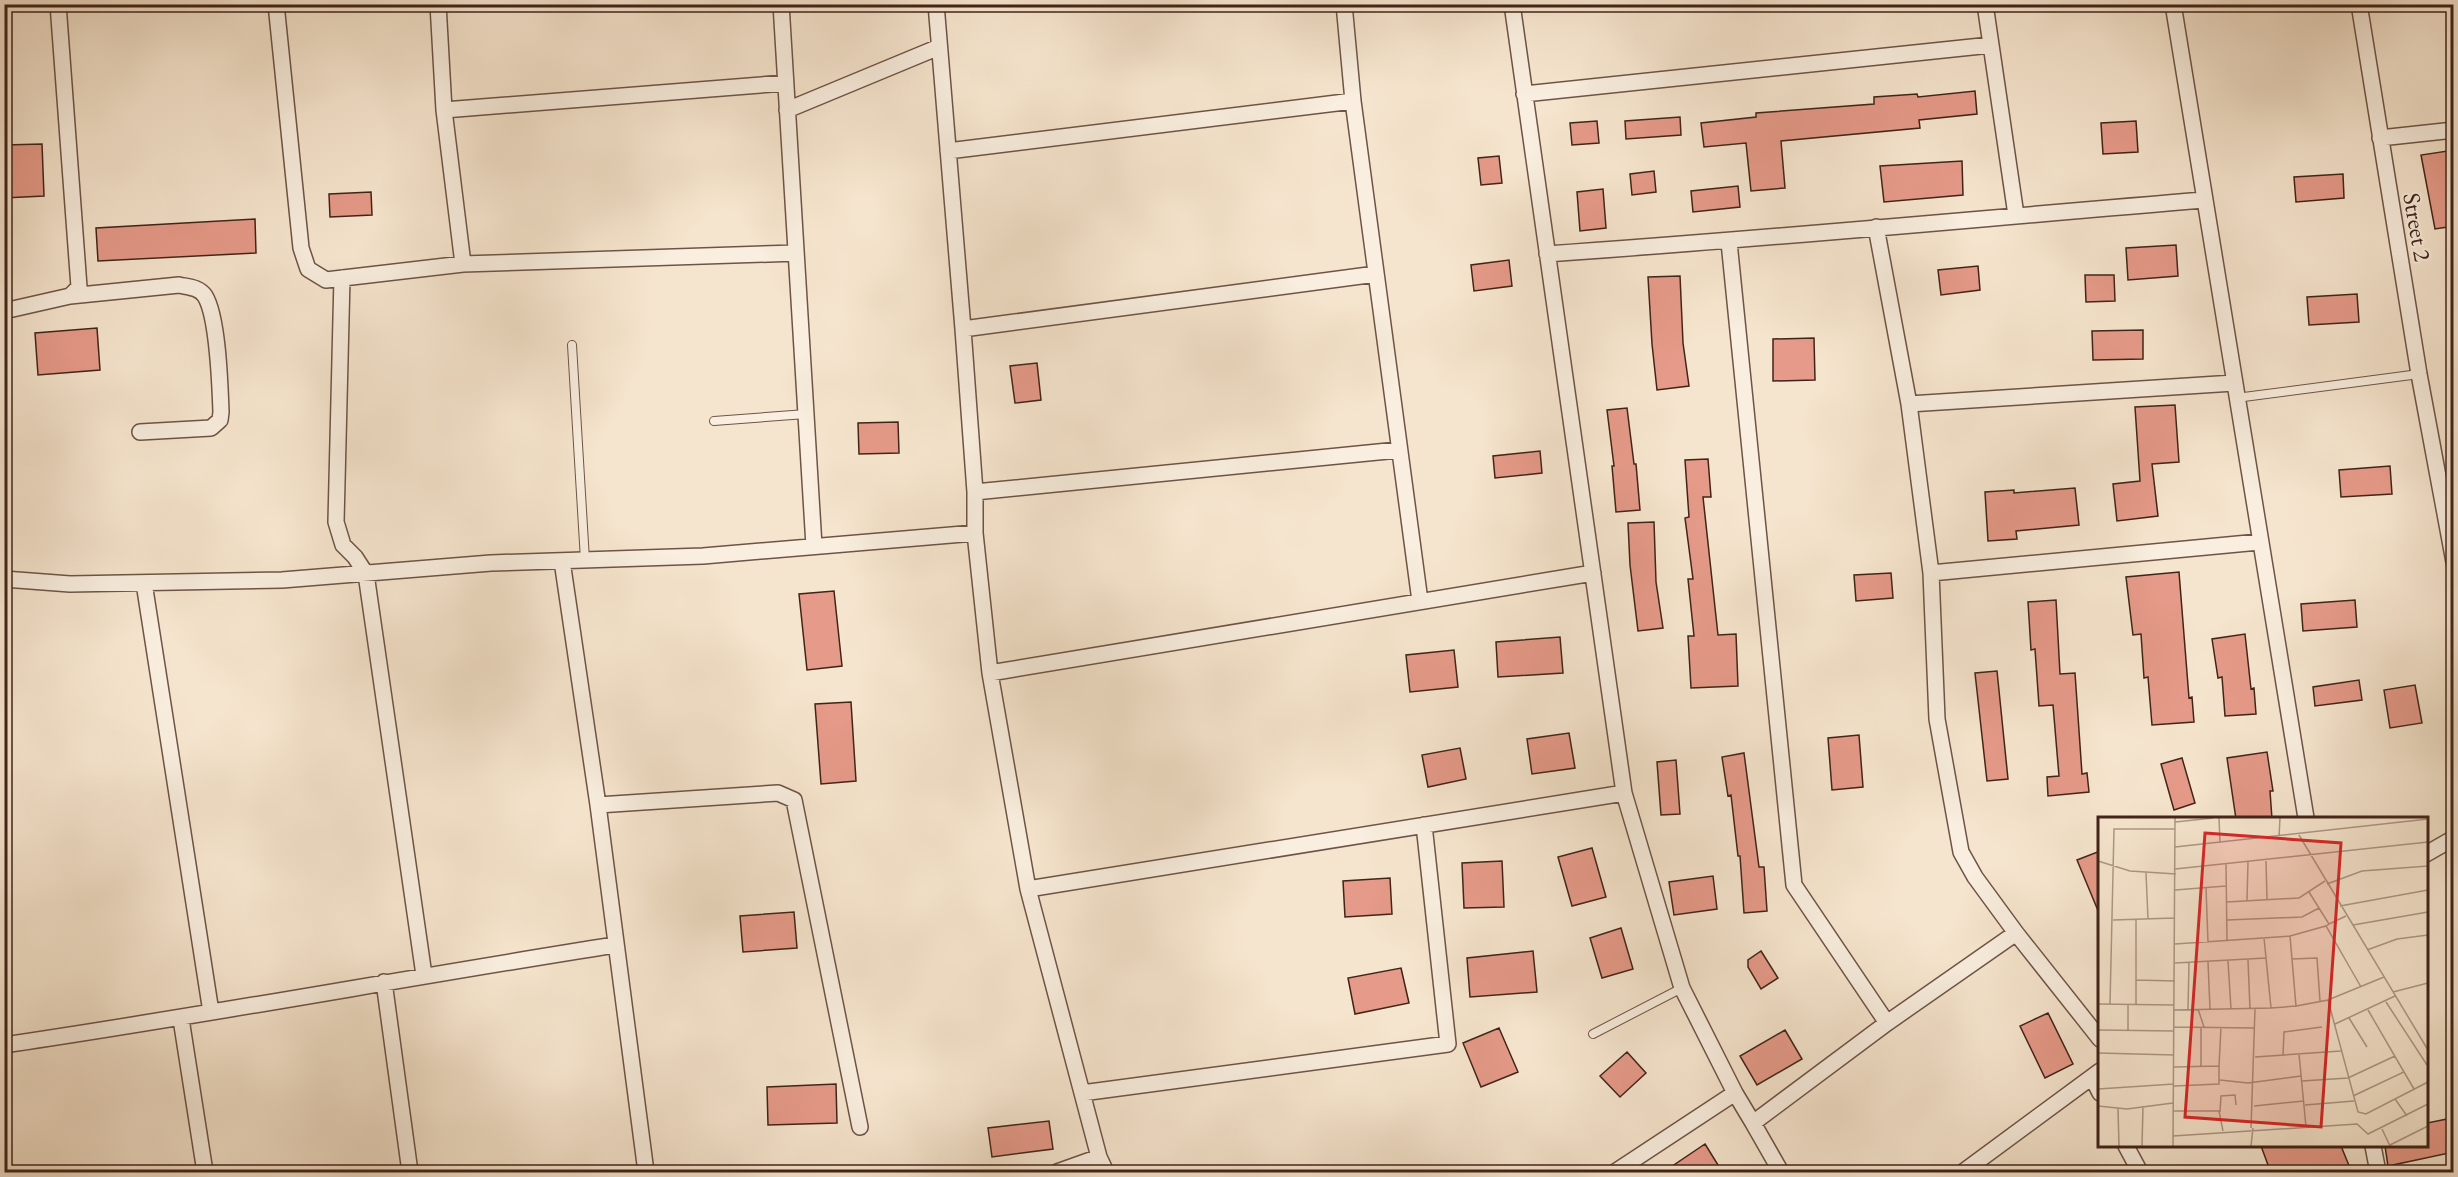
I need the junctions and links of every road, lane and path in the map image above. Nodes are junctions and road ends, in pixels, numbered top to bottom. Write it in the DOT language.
graph roads {
  1 [pos="58,4"];
  2 [pos="276,4"];
  3 [pos="438,4"];
  4 [pos="780,4"];
  5 [pos="936,4"];
  6 [pos="1344,4"];
  7 [pos="1512,4"];
  8 [pos="1985,4"];
  9 [pos="2173,4"];
  10 [pos="2359,4"];
  11 [pos="1991,45"];
  12 [pos="939,48"];
  13 [pos="785,83"];
  14 [pos="1524,94"];
  15 [pos="1353,101"];
  16 [pos="444,110"];
  17 [pos="787,110"];
  18 [pos="2454,130"];
  19 [pos="2380,138"];
  20 [pos="948,152"];
  21 [pos="2204,200"];
  22 [pos="2016,215"];
  23 [pos="1876,227"];
  24 [pos="1729,242"];
  25 [pos="796,253"];
  26 [pos="1547,254"];
  27 [pos="463,264"];
  28 [pos="1376,274"];
  29 [pos="342,278"];
  30 [pos="70,296"];
  31 [pos="4,311"];
  32 [pos="963,330"];
  33 [pos="572,345"];
  34 [pos="2419,374"];
  35 [pos="2235,391"];
  36 [pos="1909,404"];
  37 [pos="806,414"];
  38 [pos="714,421"];
  39 [pos="140,432"];
  40 [pos="1398,450"];
  41 [pos="975,492"];
  42 [pos="975,533"];
  43 [pos="2259,542"];
  44 [pos="814,546"];
  45 [pos="585,560"];
  46 [pos="562,561"];
  47 [pos="2454,562"];
  48 [pos="1593,573"];
  49 [pos="1931,573"];
  50 [pos="366,574"];
  51 [pos="4,579"];
  52 [pos="144,583"];
  53 [pos="1420,601"];
  54 [pos="990,673"];
  55 [pos="1624,793"];
  56 [pos="598,805"];
  57 [pos="2306,817"];
  58 [pos="1425,825"];
  59 [pos="2454,838"];
  60 [pos="2428,853"];
  61 [pos="1028,889"];
  62 [pos="2016,933"];
  63 [pos="615,945"];
  64 [pos="424,975"];
  65 [pos="384,982"];
  66 [pos="1682,988"];
  67 [pos="211,1012"];
  68 [pos="182,1019"];
  69 [pos="1887,1023"];
  70 [pos="1593,1034"];
  71 [pos="2098,1036"];
  72 [pos="4,1044"];
  73 [pos="2096,1074"];
  74 [pos="1735,1093"];
  75 [pos="1082,1094"];
  76 [pos="1753,1123"];
  77 [pos="860,1127"];
  78 [pos="2127,1147"];
  79 [pos="2373,1147"];
  80 [pos="1099,1157"];
  81 [pos="205,1173"];
  82 [pos="410,1173"];
  83 [pos="645,1173"];
  84 [pos="1057,1173"];
  85 [pos="1106,1173"];
  86 [pos="1615,1173"];
  87 [pos="1782,1173"];
  88 [pos="1963,1173"];
  89 [pos="2140,1173"];
  90 [pos="2378,1173"];
  1 -- 30 [label="street"];
  2 -- 29 [label="street"];
  3 -- 16 [label="street"];
  4 -- 13 [label="street"];
  5 -- 12 [label="street"];
  6 -- 15 [label="street"];
  7 -- 14 [label="street"];
  8 -- 11 [label="street"];
  9 -- 21 [label="street"];
  10 -- 19 [label="street, Street 2"];
  11 -- 14 [label="street"];
  11 -- 22 [label="street"];
  12 -- 17 [label="street"];
  12 -- 20 [label="street"];
  13 -- 16 [label="street"];
  13 -- 17 [label="street"];
  14 -- 26 [label="street"];
  15 -- 20 [label="street"];
  15 -- 28 [label="street"];
  16 -- 27 [label="street"];
  17 -- 25 [label="street"];
  18 -- 19 [label="street"];
  19 -- 34 [label="street, Street 2"];
  20 -- 32 [label="street"];
  21 -- 22 [label="street"];
  21 -- 35 [label="street"];
  22 -- 23 [label="street"];
  23 -- 24 [label="street"];
  23 -- 36 [label="street"];
  24 -- 26 [label="street"];
  24 -- 69 [label="street"];
  25 -- 27 [label="street"];
  25 -- 37 [label="street"];
  26 -- 48 [label="street"];
  27 -- 29 [label="street"];
  28 -- 32 [label="street"];
  28 -- 40 [label="street"];
  29 -- 50 [label="street"];
  30 -- 31 [label="street"];
  30 -- 39 [label="street"];
  32 -- 41 [label="street"];
  33 -- 45 [label="lane"];
  34 -- 35 [label="lane"];
  34 -- 47 [label="street, Street 2"];
  35 -- 36 [label="street"];
  35 -- 43 [label="street"];
  36 -- 49 [label="street"];
  37 -- 38 [label="lane"];
  37 -- 44 [label="street"];
  40 -- 41 [label="street"];
  40 -- 53 [label="street"];
  41 -- 42 [label="street"];
  42 -- 44 [label="street"];
  42 -- 54 [label="street"];
  43 -- 49 [label="street"];
  43 -- 57 [label="street"];
  44 -- 45 [label="street"];
  45 -- 46 [label="street"];
  46 -- 50 [label="street"];
  46 -- 56 [label="street"];
  48 -- 53 [label="street"];
  48 -- 55 [label="street"];
  49 -- 62 [label="street"];
  50 -- 52 [label="street"];
  50 -- 64 [label="street"];
  51 -- 52 [label="street"];
  52 -- 67 [label="street"];
  53 -- 54 [label="street"];
  54 -- 61 [label="street"];
  55 -- 58 [label="street"];
  55 -- 66 [label="street"];
  56 -- 63 [label="street"];
  56 -- 77 [label="street"];
  58 -- 61 [label="street"];
  58 -- 75 [label="street"];
  59 -- 60 [label="street"];
  61 -- 75 [label="street"];
  62 -- 69 [label="street"];
  62 -- 71 [label="street"];
  63 -- 64 [label="street"];
  63 -- 83 [label="street"];
  64 -- 65 [label="street"];
  65 -- 67 [label="street"];
  65 -- 82 [label="street"];
  66 -- 70 [label="lane"];
  66 -- 74 [label="street"];
  67 -- 68 [label="street"];
  68 -- 72 [label="street"];
  68 -- 81 [label="street"];
  69 -- 76 [label="street"];
  73 -- 88 [label="street"];
  74 -- 76 [label="street"];
  74 -- 86 [label="street"];
  75 -- 80 [label="street"];
  76 -- 87 [label="street"];
  78 -- 89 [label="street"];
  79 -- 90 [label="street"];
  80 -- 84 [label="street"];
  80 -- 85 [label="street"];
}
